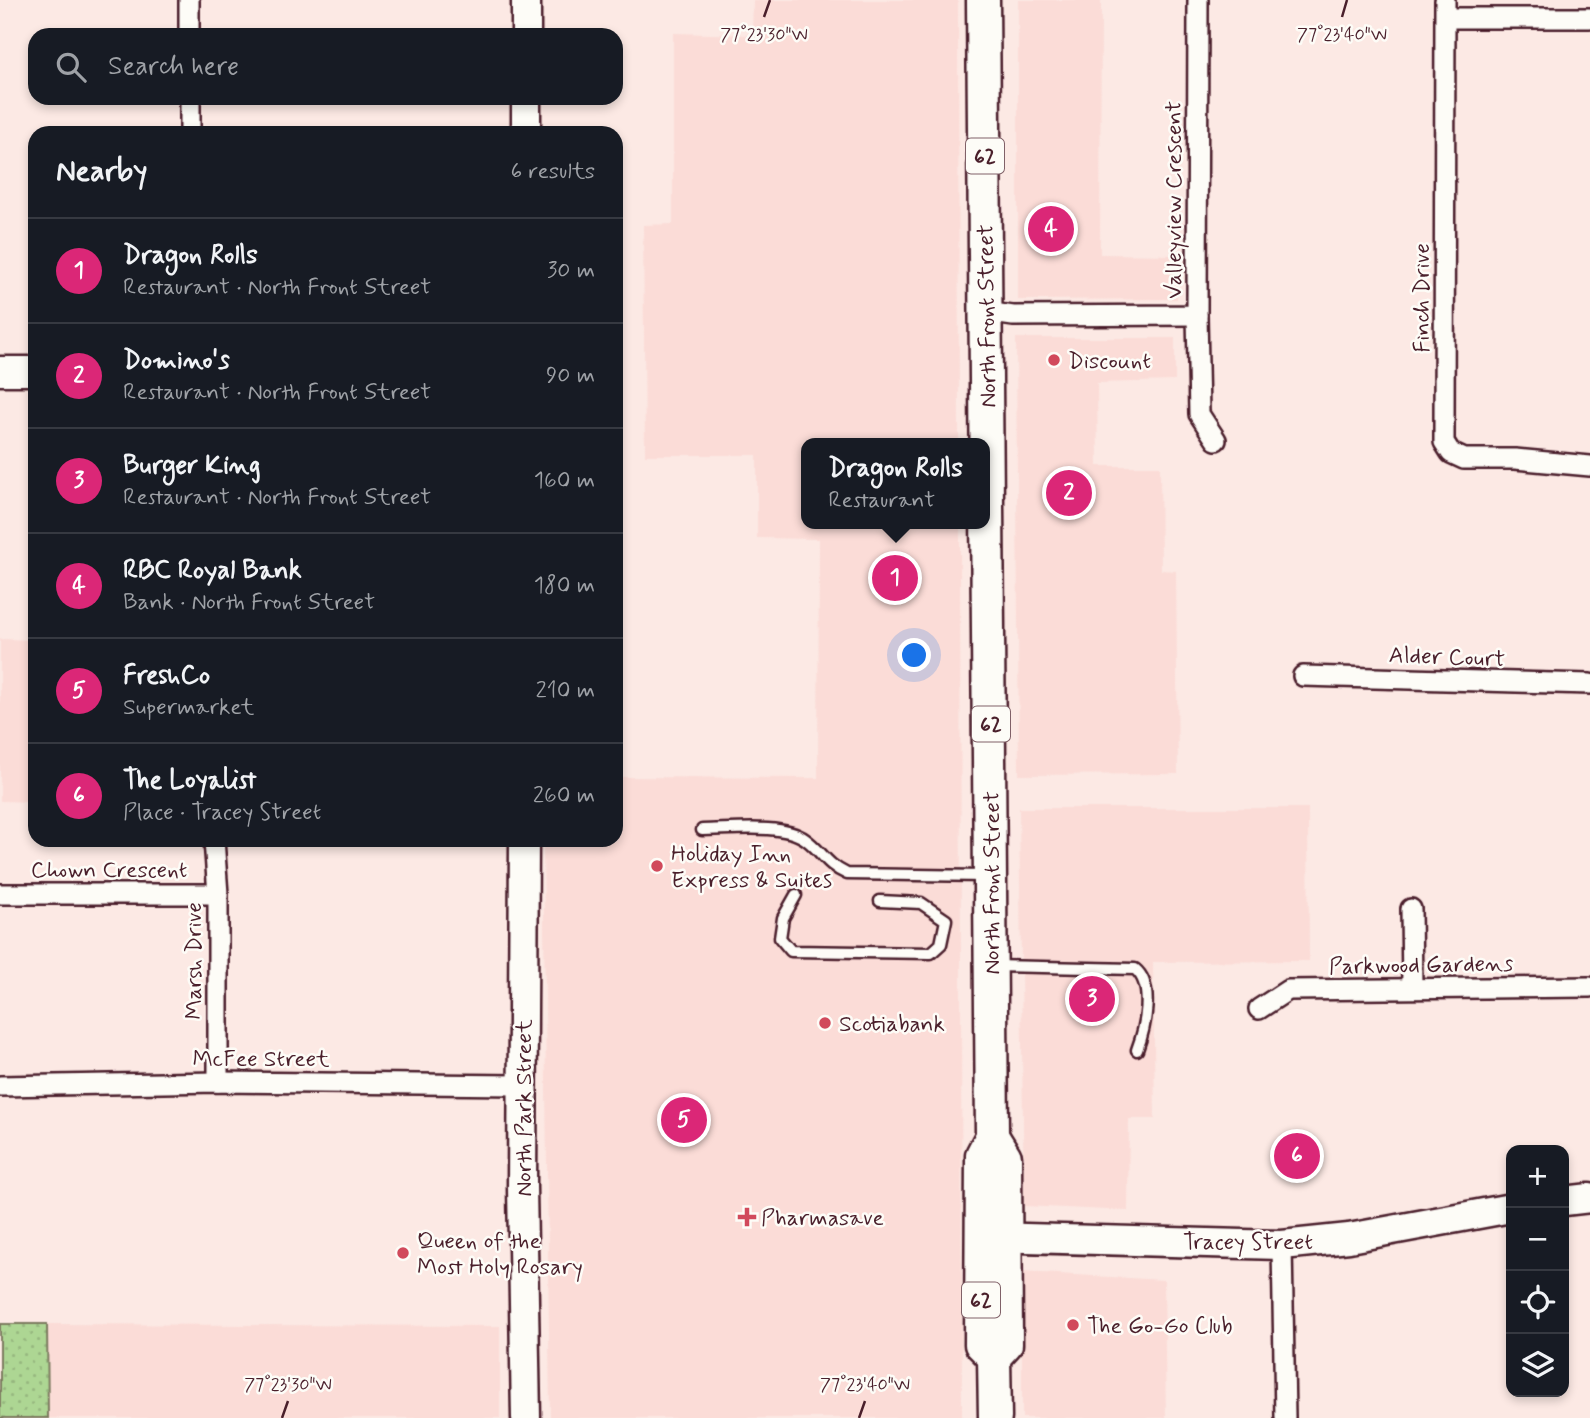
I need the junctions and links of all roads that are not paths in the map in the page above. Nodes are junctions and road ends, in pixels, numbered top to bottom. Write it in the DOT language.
graph roads {
  1 [pos="189,0"];
  2 [pos="526,0"];
  3 [pos="983,0"];
  4 [pos="1198,0"];
  5 [pos="1446,9"];
  6 [pos="1590,18"];
  7 [pos="189,28"];
  8 [pos="526,28"];
  9 [pos="190,105"];
  10 [pos="526,105"];
  11 [pos="190,126"];
  12 [pos="526,126"];
  13 [pos="986,312"];
  14 [pos="1198,315"];
  15 [pos="0,371"];
  16 [pos="28,371"];
  17 [pos="987,438"];
  18 [pos="1216,440"];
  19 [pos="1590,466"];
  20 [pos="988,529"];
  21 [pos="1303,676"];
  22 [pos="1590,684"];
  23 [pos="702,830"];
  24 [pos="215,847"];
  25 [pos="523,847"];
  26 [pos="992,876"];
  27 [pos="0,894"];
  28 [pos="218,894"];
  29 [pos="796,895"];
  30 [pos="880,901"];
  31 [pos="1411,909"];
  32 [pos="992,966"];
  33 [pos="1590,987"];
  34 [pos="1412,988"];
  35 [pos="1259,1009"];
  36 [pos="1137,1049"];
  37 [pos="218,1082"];
  38 [pos="0,1086"];
  39 [pos="523,1086"];
  40 [pos="1590,1198"];
  41 [pos="1569,1200"];
  42 [pos="1506,1209"];
  43 [pos="994,1237"];
  44 [pos="1282,1245"];
  45 [pos="526,1418"];
  46 [pos="995,1418"];
  47 [pos="1285,1418"];
  1 -- 7 [label="street"];
  2 -- 8 [label="street"];
  3 -- 13 [label="main road, North Front Street / 62"];
  4 -- 14 [label="street, Valleyview Crescent"];
  5 -- 6 [label="street"];
  5 -- 19 [label="street, Finch Drive"];
  9 -- 11 [label="street"];
  10 -- 12 [label="street"];
  13 -- 14 [label="street, Valleyview Crescent"];
  13 -- 17 [label="main road, North Front Street / 62"];
  14 -- 18 [label="street"];
  15 -- 16 [label="street"];
  20 -- 26 [label="main road, North Front Street / 62"];
  21 -- 22 [label="street, Alder Court"];
  23 -- 26 [label="lane"];
  24 -- 28 [label="street, Marsh Drive"];
  25 -- 39 [label="street, North Park Street"];
  26 -- 32 [label="main road, North Front Street / 62"];
  27 -- 28 [label="street, Chown Crescent"];
  28 -- 37 [label="street, Marsh Drive"];
  29 -- 30 [label="lane"];
  31 -- 34 [label="street"];
  32 -- 36 [label="lane"];
  32 -- 43 [label="main road, North Front Street / 62"];
  33 -- 34 [label="street, Parkwood Gardens"];
  34 -- 35 [label="street, Parkwood Gardens"];
  37 -- 38 [label="street, McFee Street"];
  37 -- 39 [label="street, McFee Street"];
  39 -- 45 [label="street, North Park Street"];
  40 -- 41 [label="street"];
  42 -- 44 [label="street, Tracey Street"];
  43 -- 44 [label="street, Tracey Street"];
  43 -- 46 [label="main road, North Front Street / 62"];
  44 -- 47 [label="street"];
}
